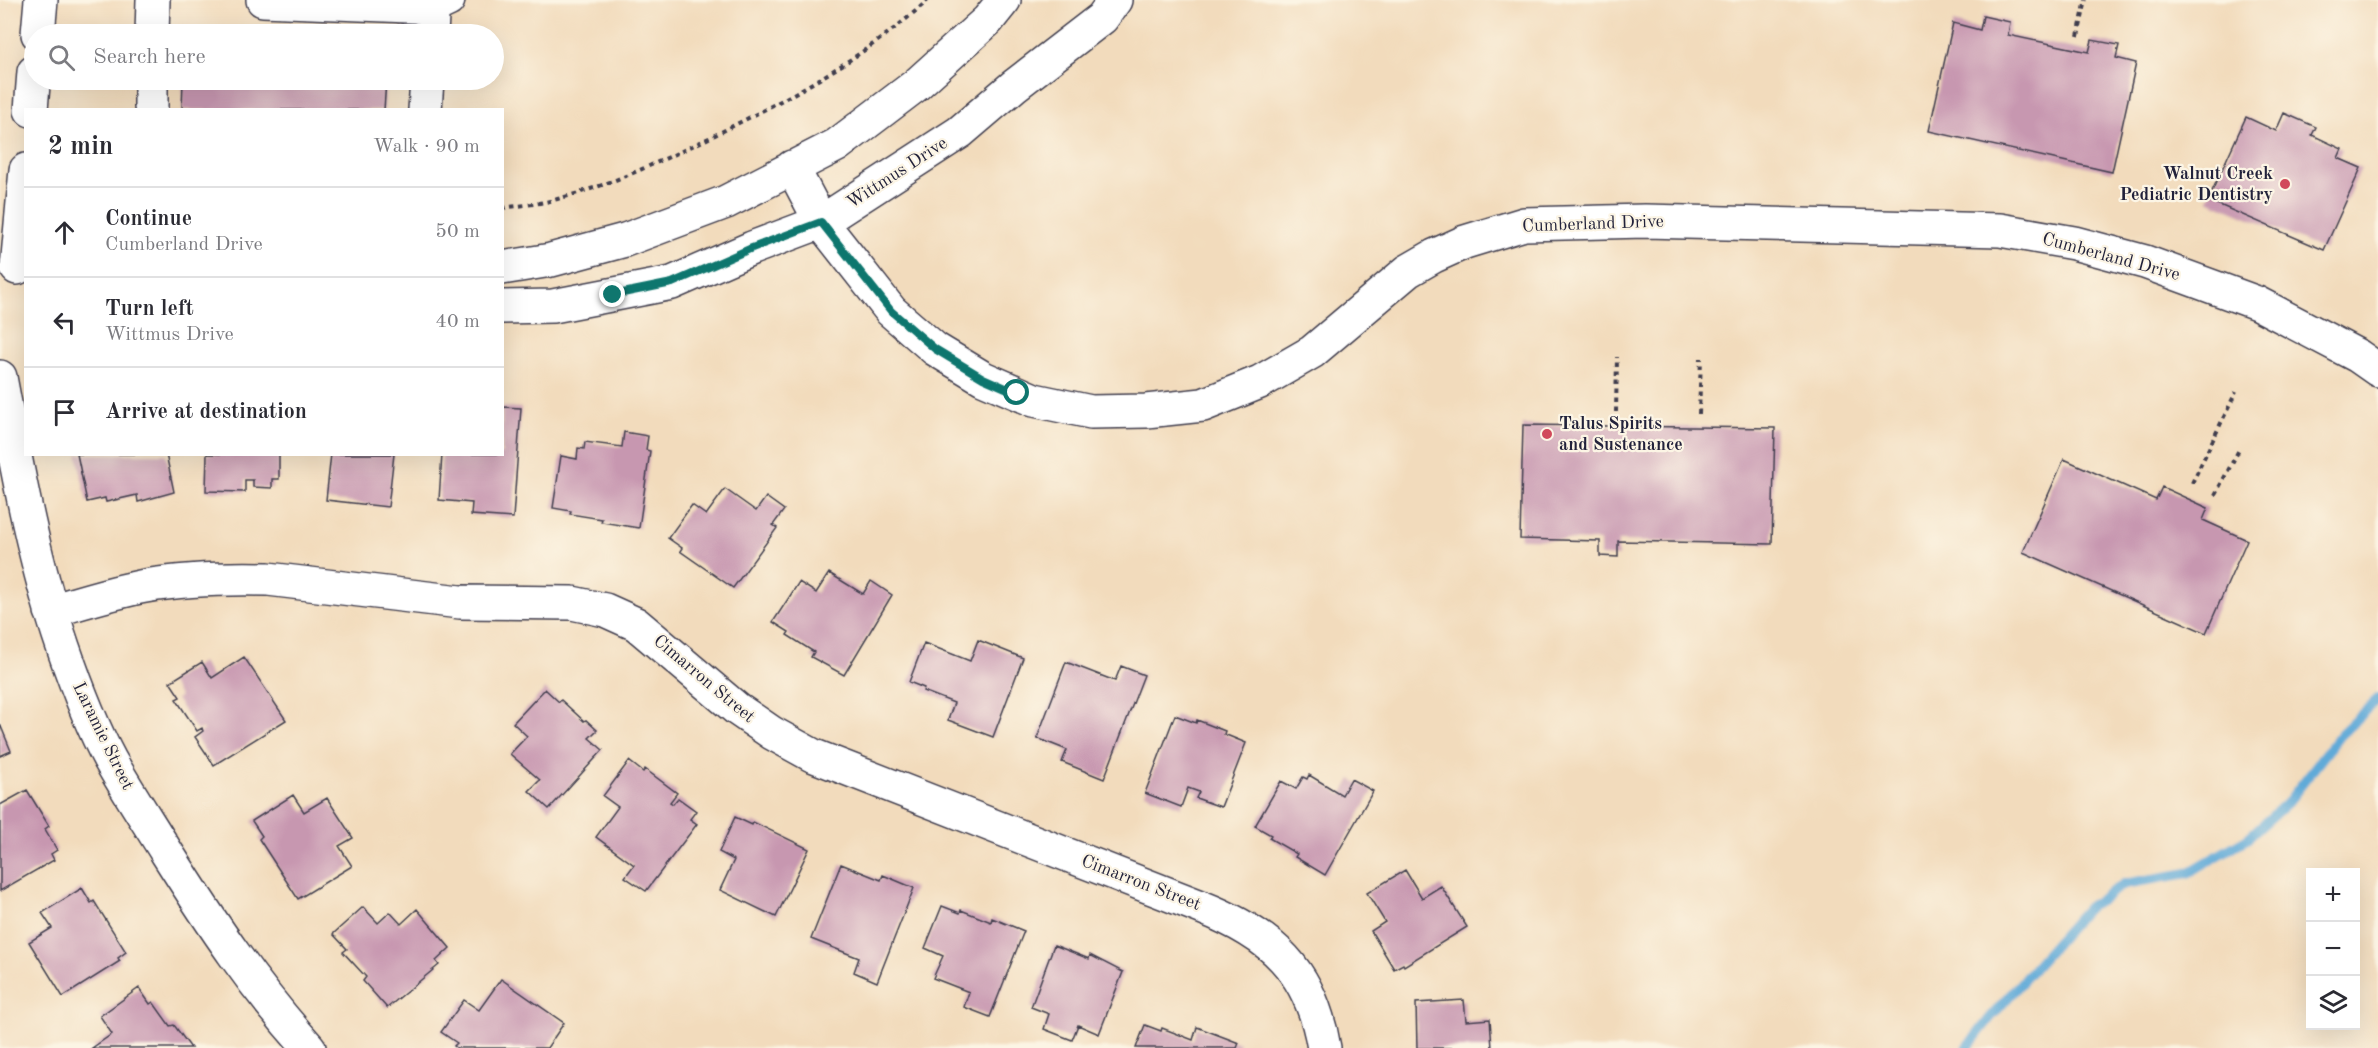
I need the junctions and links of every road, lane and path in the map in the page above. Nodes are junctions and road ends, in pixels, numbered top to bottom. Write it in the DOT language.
graph roads {
  1 [pos="41,0"];
  2 [pos="153,0"];
  3 [pos="263,0"];
  4 [pos="928,0"];
  5 [pos="1004,0"];
  6 [pos="1115,0"];
  7 [pos="2086,0"];
  8 [pos="436,10"];
  9 [pos="39,24"];
  10 [pos="152,24"];
  11 [pos="2078,36"];
  12 [pos="33,90"];
  13 [pos="427,90"];
  14 [pos="31,108"];
  15 [pos="425,108"];
  16 [pos="792,167"];
  17 [pos="24,186"];
  18 [pos="504,208"];
  19 [pos="821,222"];
  20 [pos="14,267"];
  21 [pos="504,268"];
  22 [pos="504,307"];
  23 [pos="1617,357"];
  24 [pos="1701,358"];
  25 [pos="2378,370"];
  26 [pos="0,377"];
  27 [pos="2236,392"];
  28 [pos="1616,412"];
  29 [pos="1699,414"];
  30 [pos="2240,448"];
  31 [pos="2192,483"];
  32 [pos="2214,495"];
  33 [pos="51,611"];
  34 [pos="309,1048"];
  35 [pos="1324,1048"];
  1 -- 9 [label="street"];
  2 -- 10 [label="street"];
  3 -- 8 [label="street"];
  4 -- 18 [label="path"];
  5 -- 16 [label="street"];
  6 -- 19 [label="street, Wittmus Drive"];
  7 -- 11 [label="path"];
  12 -- 14 [label="street"];
  13 -- 15 [label="street"];
  16 -- 19 [label="street, Cumberland Drive"];
  16 -- 21 [label="street"];
  17 -- 20 [label="street"];
  19 -- 22 [label="street, Wittmus Drive"];
  19 -- 25 [label="street, Cumberland Drive"];
  23 -- 28 [label="path"];
  24 -- 29 [label="path"];
  26 -- 33 [label="street, Laramie Street"];
  27 -- 31 [label="path"];
  30 -- 32 [label="path"];
  33 -- 34 [label="street, Laramie Street"];
  33 -- 35 [label="street, Cimarron Street"];
}
